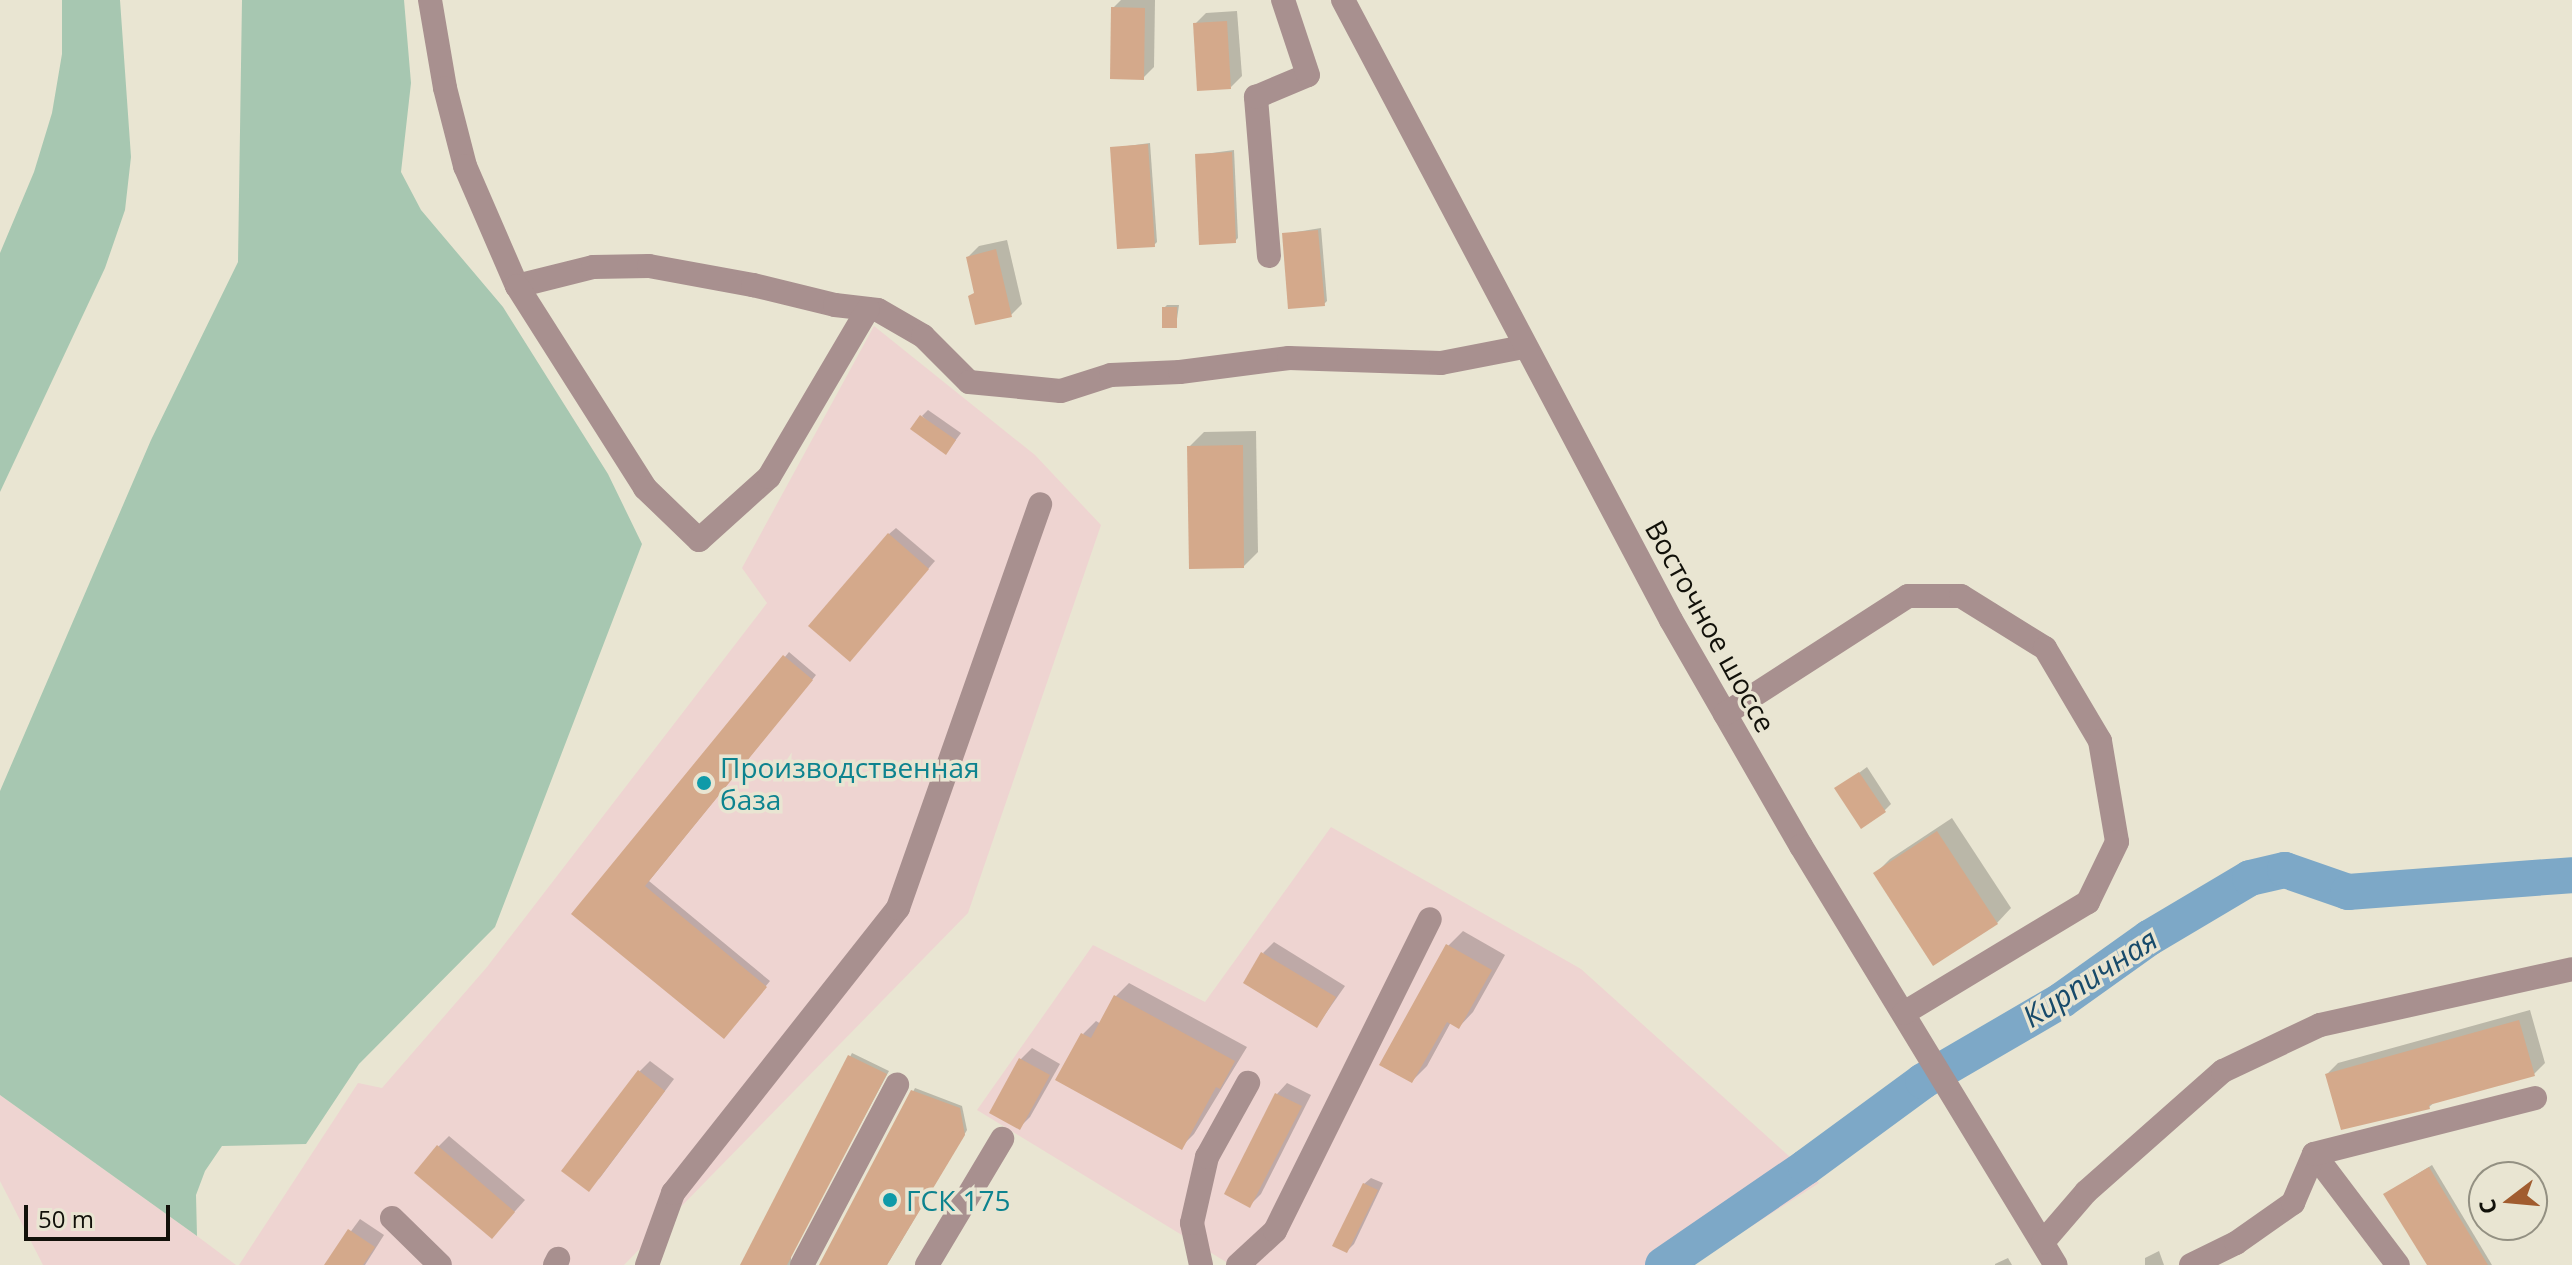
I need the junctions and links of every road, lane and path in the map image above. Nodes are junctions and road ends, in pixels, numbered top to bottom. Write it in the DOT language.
graph roads {
  1 [pos="430,0"];
  2 [pos="1283,0"];
  3 [pos="1343,0"];
  4 [pos="1269,256"];
  5 [pos="517,286"];
  6 [pos="868,309"];
  7 [pos="1523,347"];
  8 [pos="1040,504"];
  9 [pos="1725,714"];
  10 [pos="1430,919"];
  11 [pos="2572,969"];
  12 [pos="1904,1013"];
  13 [pos="1248,1083"];
  14 [pos="897,1085"];
  15 [pos="2535,1098"];
  16 [pos="1002,1139"];
  17 [pos="2314,1154"];
  18 [pos="392,1218"];
  19 [pos="2043,1242"];
  20 [pos="440,1265"];
  21 [pos="647,1265"];
  22 [pos="802,1265"];
  23 [pos="927,1265"];
  24 [pos="1201,1265"];
  25 [pos="1238,1265"];
  26 [pos="2056,1265"];
  27 [pos="2191,1265"];
  28 [pos="2398,1265"];
  1 -- 5 [label="street"];
  2 -- 4 [label="street"];
  3 -- 7 [label="street, Восточное шоссе"];
  5 -- 6 [label="street"];
  5 -- 6 [label="street"];
  6 -- 7 [label="street"];
  7 -- 9 [label="street, Восточное шоссе"];
  8 -- 21 [label="street"];
  9 -- 12 [label="street, Восточное шоссе"];
  9 -- 12 [label="street"];
  10 -- 25 [label="street"];
  11 -- 19 [label="street"];
  12 -- 19 [label="street, Восточное шоссе"];
  13 -- 24 [label="street"];
  14 -- 22 [label="street"];
  15 -- 17 [label="street"];
  16 -- 23 [label="street"];
  17 -- 27 [label="street"];
  17 -- 28 [label="street"];
  18 -- 20 [label="street"];
  19 -- 26 [label="street, Восточное шоссе"];
}
